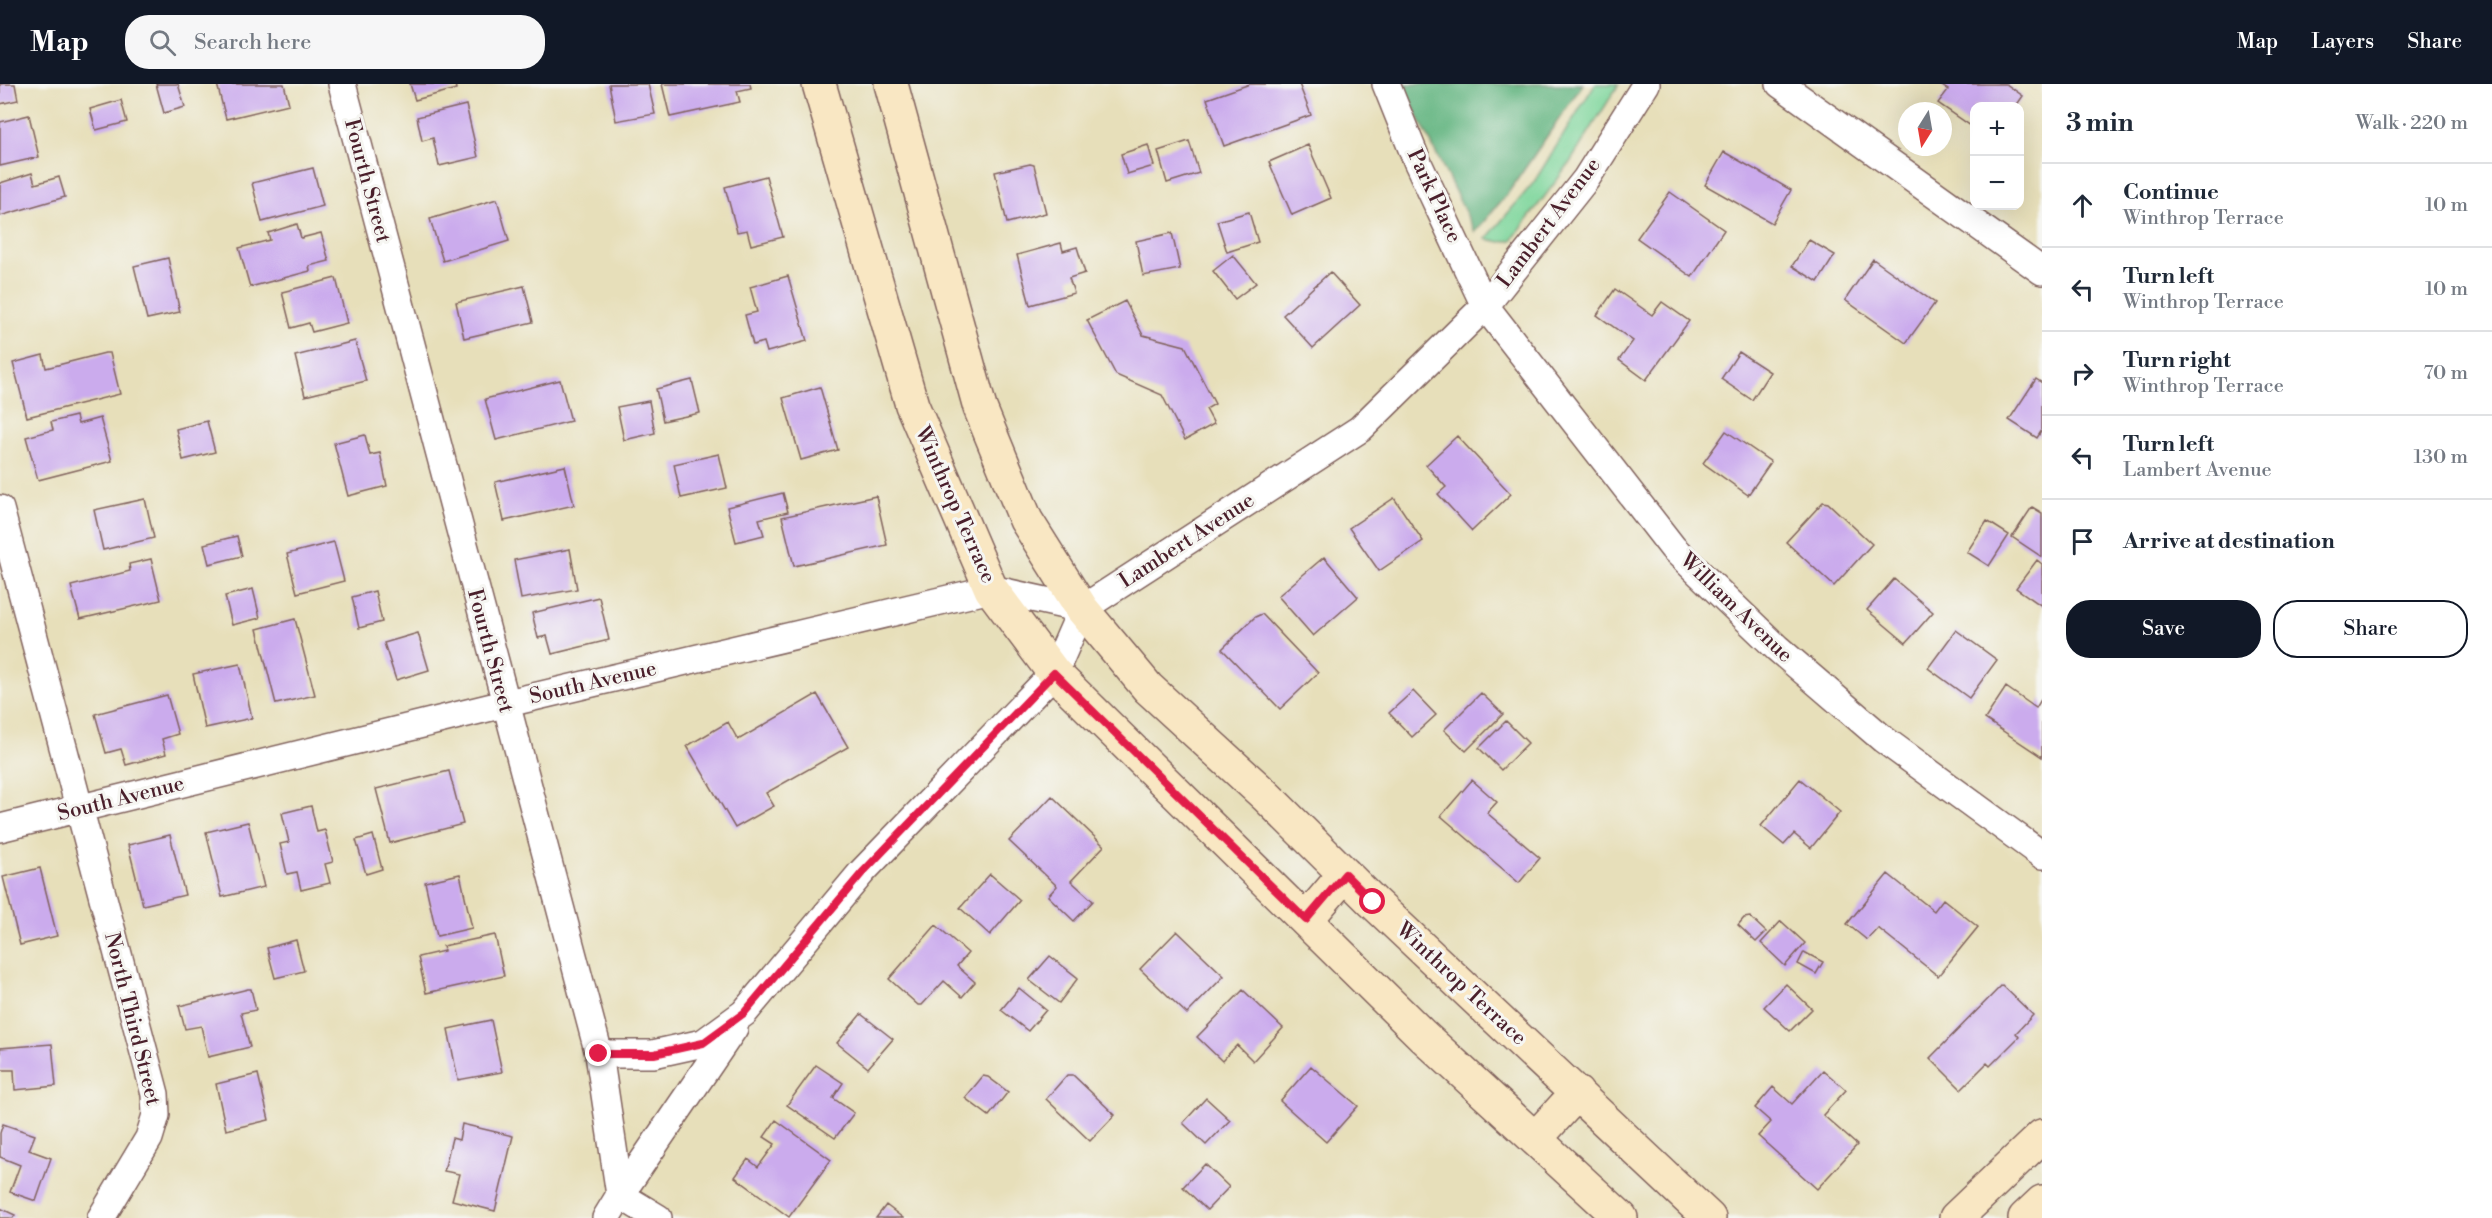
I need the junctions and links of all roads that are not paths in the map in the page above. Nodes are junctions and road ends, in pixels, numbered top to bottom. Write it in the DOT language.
graph roads {
  1 [pos="342,84"];
  2 [pos="891,84"];
  3 [pos="1386,84"];
  4 [pos="1646,84"];
  5 [pos="1780,84"];
  6 [pos="824,85"];
  7 [pos="2042,271"];
  8 [pos="1485,306"];
  9 [pos="0,508"];
  10 [pos="991,588"];
  11 [pos="1082,609"];
  12 [pos="1054,673"];
  13 [pos="504,704"];
  14 [pos="78,809"];
  15 [pos="0,828"];
  16 [pos="2042,855"];
  17 [pos="1345,874"];
  18 [pos="1306,920"];
  19 [pos="744,1013"];
  20 [pos="599,1054"];
  21 [pos="1577,1093"];
  22 [pos="2042,1136"];
  23 [pos="1535,1139"];
  24 [pos="620,1195"];
  25 [pos="2042,1202"];
  26 [pos="101,1218"];
  27 [pos="606,1218"];
  28 [pos="658,1218"];
  29 [pos="1621,1218"];
  30 [pos="1709,1218"];
  31 [pos="1956,1218"];
  32 [pos="2025,1218"];
  1 -- 13 [label="street, Fourth Street"];
  2 -- 11 [label="street, Winthrop Terrace"];
  3 -- 8 [label="street, Park Place"];
  4 -- 8 [label="street, Lambert Avenue"];
  5 -- 7 [label="street"];
  6 -- 10 [label="street, Winthrop Terrace"];
  8 -- 11 [label="street, Lambert Avenue"];
  8 -- 16 [label="street, William Avenue"];
  9 -- 14 [label="street, North Third Street"];
  10 -- 11 [label="street, South Avenue"];
  10 -- 12 [label="street, Winthrop Terrace"];
  10 -- 13 [label="street, South Avenue"];
  11 -- 12 [label="street"];
  11 -- 17 [label="street, Winthrop Terrace"];
  12 -- 18 [label="street, Winthrop Terrace"];
  12 -- 19 [label="street"];
  13 -- 14 [label="street, South Avenue"];
  13 -- 20 [label="street, Fourth Street"];
  14 -- 15 [label="street, South Avenue"];
  14 -- 26 [label="street, North Third Street"];
  17 -- 18 [label="street"];
  17 -- 21 [label="street, Winthrop Terrace"];
  18 -- 23 [label="street, Winthrop Terrace"];
  19 -- 20 [label="street"];
  19 -- 24 [label="street"];
  20 -- 24 [label="street, Fourth Street"];
  21 -- 23 [label="street"];
  21 -- 30 [label="street, Winthrop Terrace"];
  22 -- 31 [label="street"];
  23 -- 29 [label="street, Winthrop Terrace"];
  24 -- 27 [label="street"];
  24 -- 28 [label="street"];
  25 -- 32 [label="street"];
}
